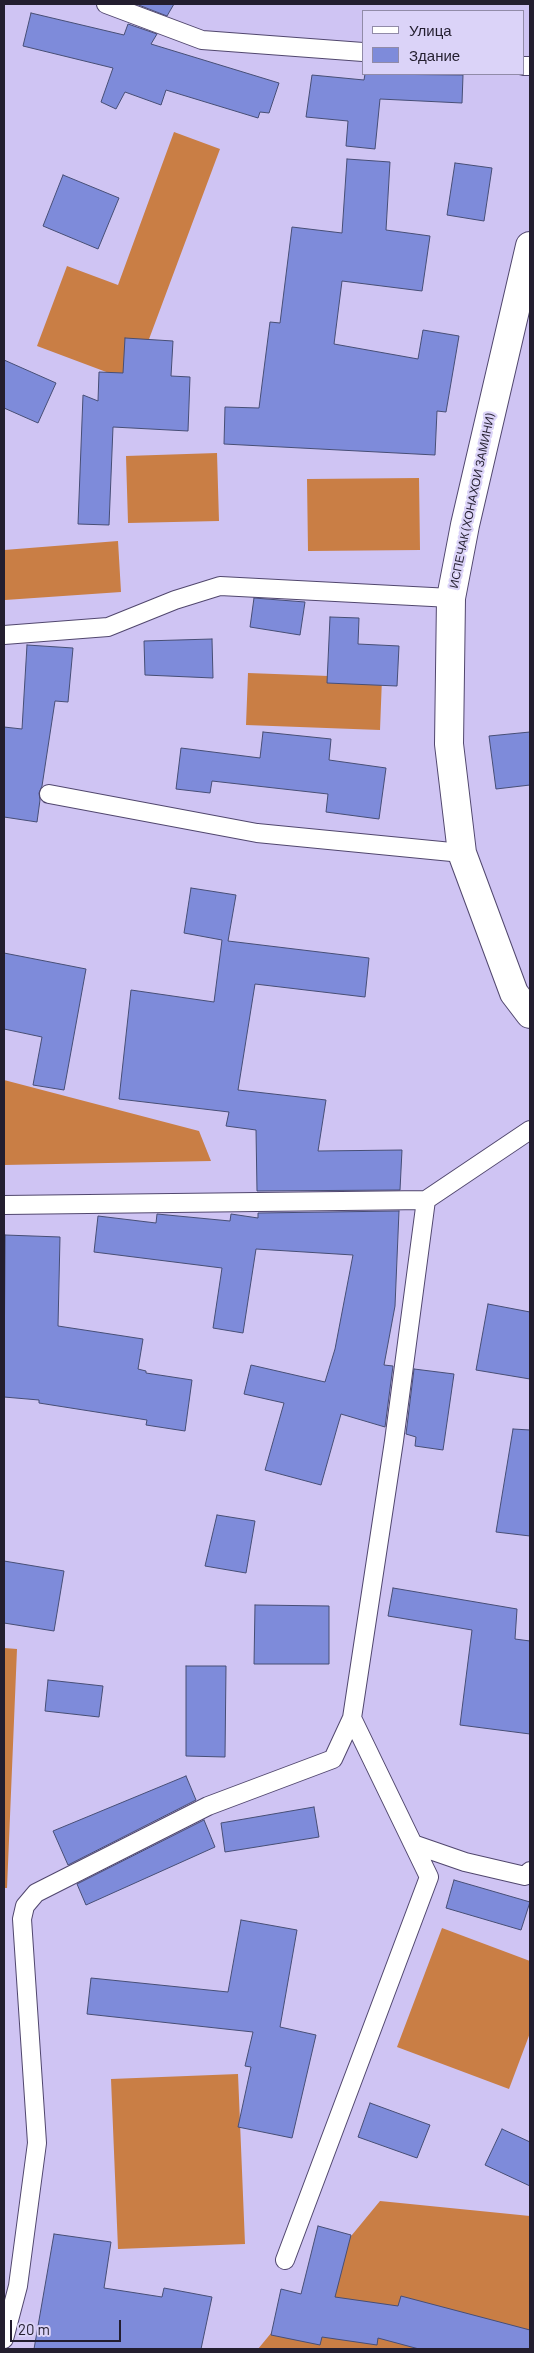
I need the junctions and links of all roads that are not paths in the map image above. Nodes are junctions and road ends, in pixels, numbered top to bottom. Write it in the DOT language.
graph roads {
  1 [pos="106,4"];
  2 [pos="362,52"];
  3 [pos="530,246"];
  4 [pos="451,598"];
  5 [pos="4,635"];
  6 [pos="49,794"];
  7 [pos="462,853"];
  8 [pos="530,1014"];
  9 [pos="530,1130"];
  10 [pos="426,1200"];
  11 [pos="4,1205"];
  12 [pos="352,1718"];
  13 [pos="413,1844"];
  14 [pos="530,1871"];
  15 [pos="285,2260"];
  16 [pos="4,2339"];
  1 -- 2 [label="lane"];
  3 -- 4 [label="street, ИСПЕЧАК (ХОНАХОИ ЗАМИНИ)"];
  4 -- 5 [label="lane"];
  4 -- 7 [label="street, ИСПЕЧАК (ХОНАХОИ ЗАМИНИ)"];
  6 -- 7 [label="lane"];
  7 -- 8 [label="street, ИСПЕЧАК (ХОНАХОИ ЗАМИНИ)"];
  9 -- 10 [label="lane"];
  10 -- 11 [label="lane"];
  10 -- 12 [label="lane"];
  12 -- 13 [label="lane"];
  12 -- 16 [label="lane"];
  13 -- 14 [label="lane"];
  13 -- 15 [label="lane"];
}
